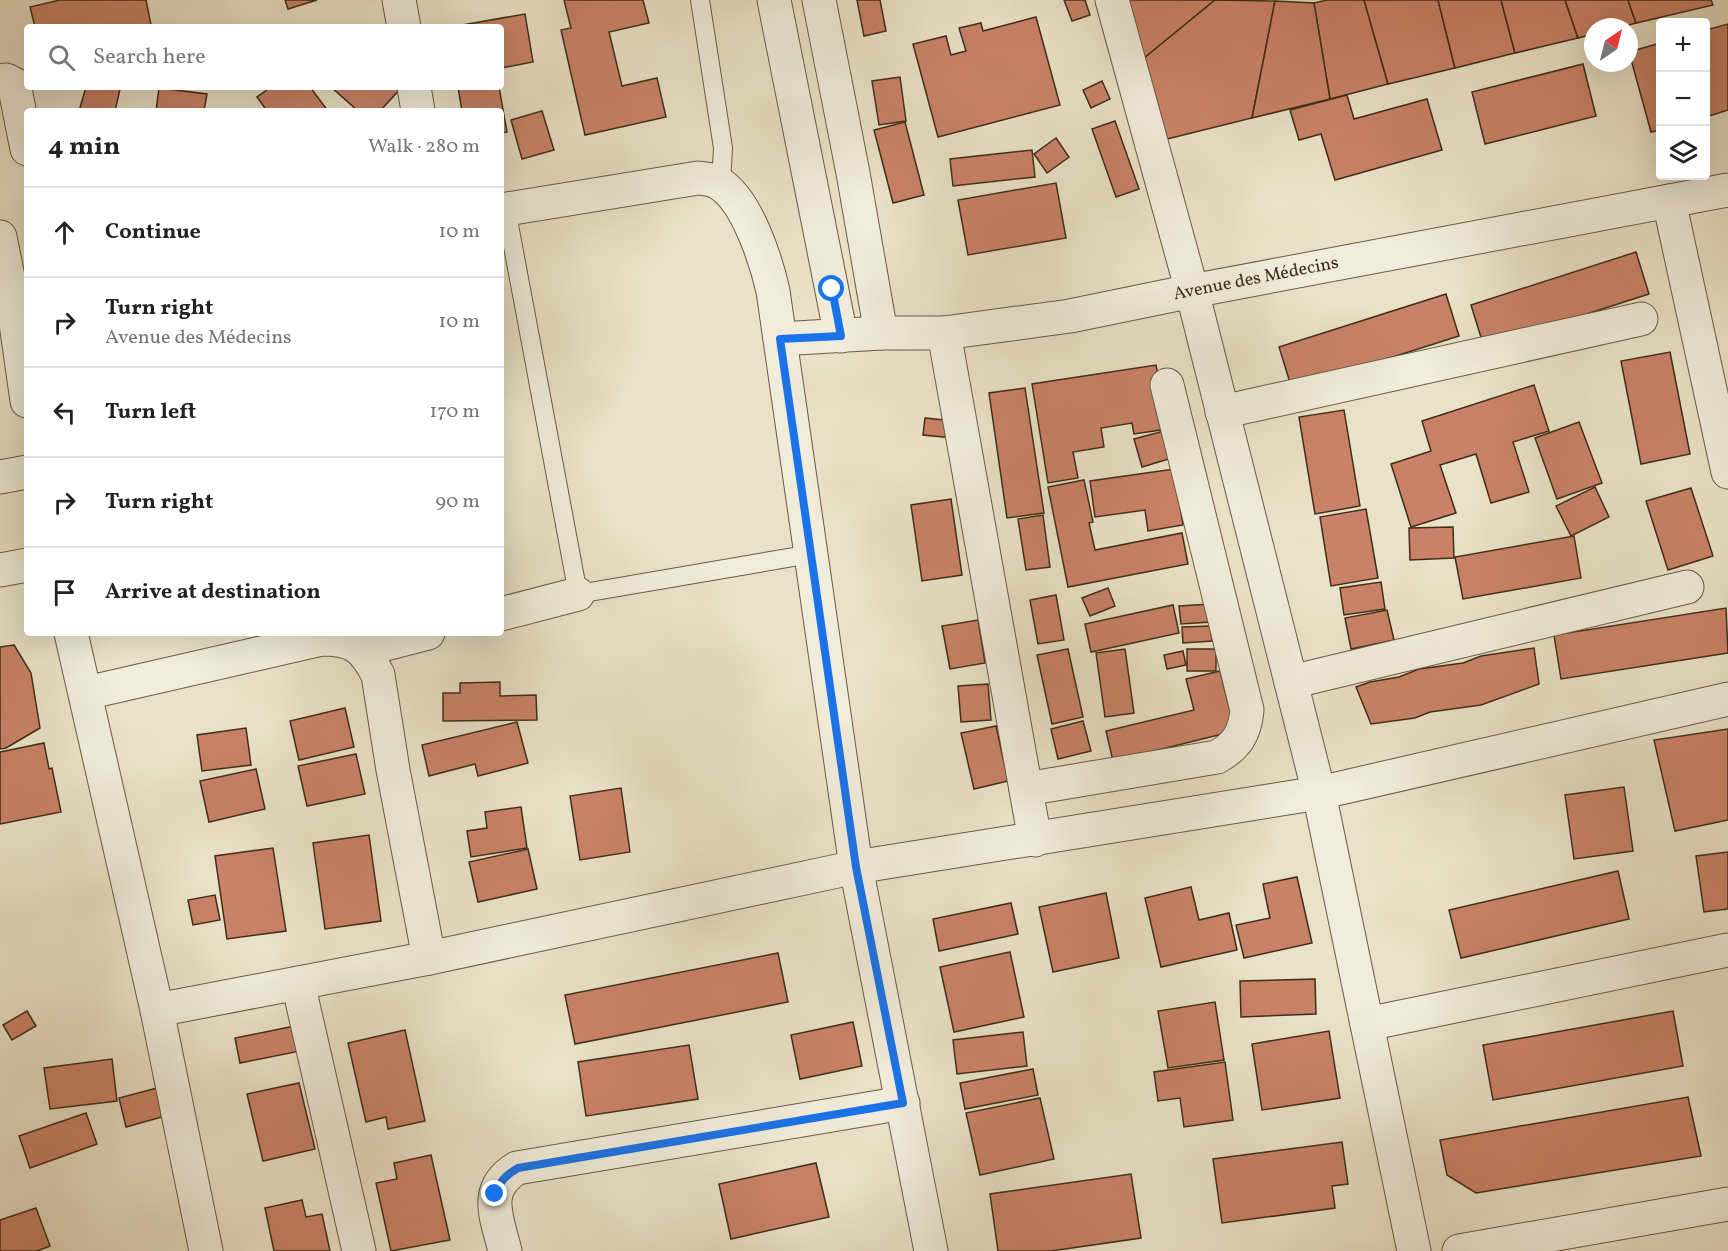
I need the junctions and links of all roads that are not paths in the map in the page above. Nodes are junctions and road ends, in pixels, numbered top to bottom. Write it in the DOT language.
graph roads {
  1 [pos="399,0"];
  2 [pos="700,0"];
  3 [pos="774,0"];
  4 [pos="819,0"];
  5 [pos="1112,0"];
  6 [pos="403,24"];
  7 [pos="0,81"];
  8 [pos="414,90"];
  9 [pos="418,108"];
  10 [pos="24,134"];
  11 [pos="722,184"];
  12 [pos="1728,190"];
  13 [pos="1669,201"];
  14 [pos="504,210"];
  15 [pos="504,215"];
  16 [pos="0,237"];
  17 [pos="1192,291"];
  18 [pos="20,300"];
  19 [pos="1641,320"];
  20 [pos="881,333"];
  21 [pos="945,333"];
  22 [pos="841,336"];
  23 [pos="780,339"];
  24 [pos="24,357"];
  25 [pos="1167,385"];
  26 [pos="1222,412"];
  27 [pos="1728,472"];
  28 [pos="24,473"];
  29 [pos="0,477"];
  30 [pos="811,554"];
  31 [pos="24,566"];
  32 [pos="0,570"];
  33 [pos="1687,587"];
  34 [pos="578,594"];
  35 [pos="504,613"];
  36 [pos="72,636"];
  37 [pos="416,636"];
  38 [pos="362,650"];
  39 [pos="1291,682"];
  40 [pos="86,693"];
  41 [pos="1728,699"];
  42 [pos="1026,789"];
  43 [pos="1319,793"];
  44 [pos="1035,840"];
  45 [pos="856,867"];
  46 [pos="1728,950"];
  47 [pos="429,958"];
  48 [pos="298,983"];
  49 [pos="157,1010"];
  50 [pos="1367,1024"];
  51 [pos="903,1103"];
  52 [pos="1728,1204"];
  53 [pos="206,1251"];
  54 [pos="359,1251"];
  55 [pos="506,1251"];
  56 [pos="931,1251"];
  57 [pos="1414,1251"];
  58 [pos="1459,1251"];
  1 -- 6 [label="street"];
  2 -- 11 [label="lane"];
  3 -- 22 [label="street"];
  4 -- 20 [label="street"];
  5 -- 17 [label="street"];
  7 -- 10 [label="street"];
  8 -- 9 [label="street"];
  11 -- 14 [label="street"];
  11 -- 23 [label="street"];
  12 -- 13 [label="street, Avenue des Médecins"];
  13 -- 17 [label="street, Avenue des Médecins"];
  13 -- 27 [label="street"];
  15 -- 34 [label="lane"];
  16 -- 18 [label="street"];
  17 -- 21 [label="street, Avenue des Médecins"];
  17 -- 26 [label="street"];
  18 -- 24 [label="street"];
  19 -- 26 [label="street"];
  20 -- 21 [label="street, Avenue des Médecins"];
  20 -- 22 [label="street, Avenue des Médecins"];
  21 -- 42 [label="street"];
  22 -- 23 [label="street, Avenue des Médecins"];
  23 -- 30 [label="street"];
  25 -- 42 [label="street"];
  26 -- 39 [label="street"];
  28 -- 29 [label="street"];
  30 -- 34 [label="lane"];
  30 -- 45 [label="street"];
  31 -- 32 [label="street"];
  33 -- 39 [label="street"];
  34 -- 35 [label="street"];
  36 -- 40 [label="street"];
  37 -- 38 [label="street"];
  38 -- 40 [label="street"];
  38 -- 47 [label="street"];
  39 -- 43 [label="street"];
  40 -- 49 [label="street"];
  41 -- 43 [label="street"];
  42 -- 44 [label="street"];
  43 -- 44 [label="street"];
  43 -- 50 [label="street"];
  44 -- 45 [label="street"];
  45 -- 47 [label="street"];
  45 -- 51 [label="street"];
  46 -- 50 [label="street"];
  47 -- 48 [label="street"];
  48 -- 49 [label="street"];
  48 -- 54 [label="street"];
  49 -- 53 [label="street"];
  50 -- 57 [label="street"];
  51 -- 55 [label="street"];
  51 -- 56 [label="street"];
  52 -- 58 [label="street"];
}
